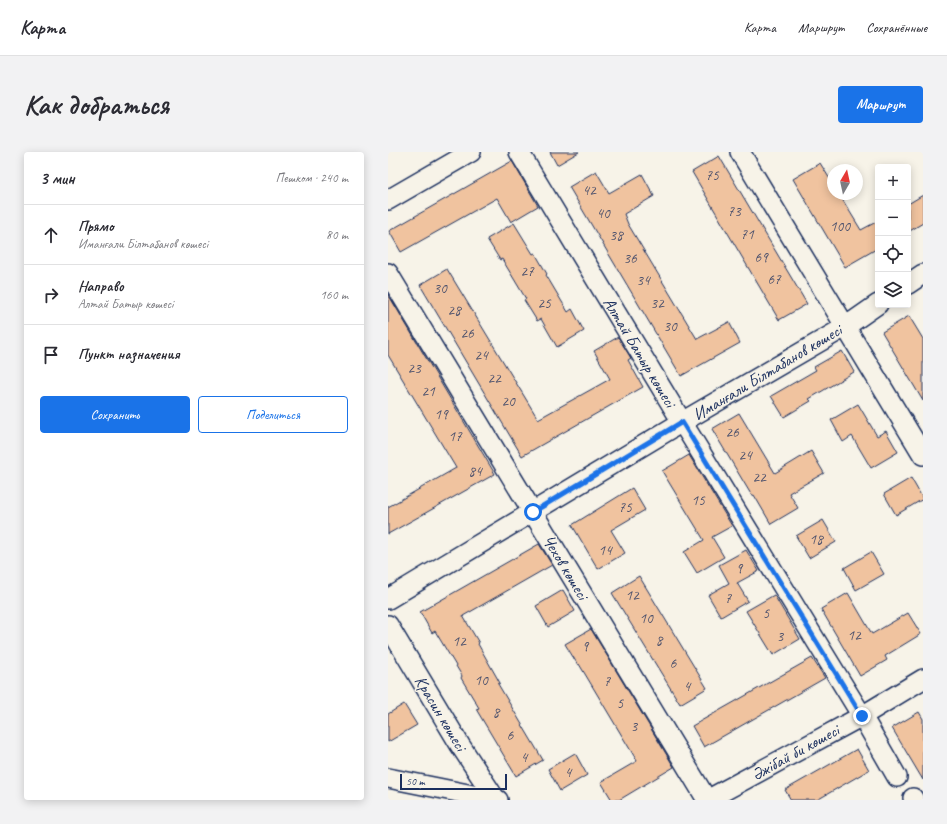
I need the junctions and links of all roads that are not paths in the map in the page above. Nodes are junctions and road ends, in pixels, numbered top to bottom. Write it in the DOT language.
graph roads {
  1 [pos="471,152"];
  2 [pos="519,152"];
  3 [pos="740,152"];
  4 [pos="388,200"];
  5 [pos="388,273"];
  6 [pos="923,274"];
  7 [pos="911,282"];
  8 [pos="875,306"];
  9 [pos="845,326"];
  10 [pos="682,422"];
  11 [pos="923,455"];
  12 [pos="533,512"];
  13 [pos="388,599"];
  14 [pos="388,625"];
  15 [pos="923,679"];
  16 [pos="862,716"];
  17 [pos="897,777"];
  18 [pos="388,778"];
  19 [pos="447,795"];
  20 [pos="497,800"];
  21 [pos="707,800"];
  1 -- 4 [label="street"];
  2 -- 10 [label="street, Алтай Батыр көшесі"];
  3 -- 9 [label="street"];
  5 -- 12 [label="street, Чехов көшесі"];
  6 -- 7 [label="street"];
  8 -- 9 [label="street, Иманғали Білтабанов көшесі"];
  9 -- 10 [label="street, Иманғали Білтабанов көшесі"];
  9 -- 11 [label="street"];
  10 -- 12 [label="street, Иманғали Білтабанов көшесі"];
  10 -- 16 [label="street, Алтай Батыр көшесі"];
  12 -- 13 [label="street, Иманғали Білтабанов көшесі"];
  12 -- 21 [label="street, Чехов көшесі"];
  14 -- 20 [label="street, Красин көшесі"];
  15 -- 16 [label="street, Әжібай би көшесі"];
  16 -- 17 [label="street, Алтай Батыр көшесі"];
  16 -- 21 [label="street, Әжібай би көшесі"];
  18 -- 19 [label="street"];
  19 -- 20 [label="street"];
}
